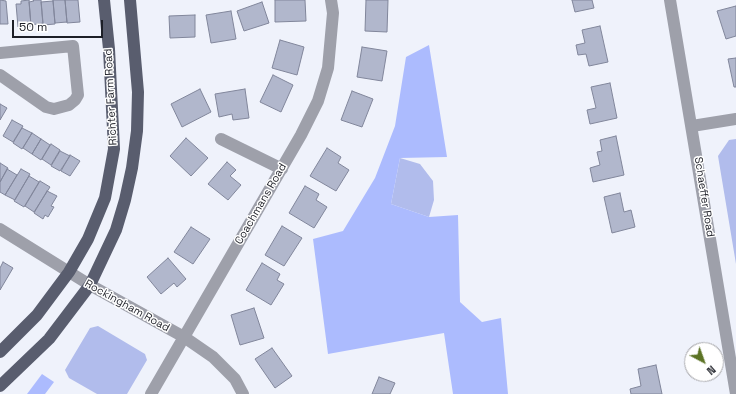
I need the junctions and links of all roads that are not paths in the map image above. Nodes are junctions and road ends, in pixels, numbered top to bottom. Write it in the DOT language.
graph roads {
  1 [pos="104,0"];
  2 [pos="130,0"];
  3 [pos="331,0"];
  4 [pos="670,0"];
  5 [pos="0,53"];
  6 [pos="0,75"];
  7 [pos="736,118"];
  8 [pos="692,126"];
  9 [pos="221,139"];
  10 [pos="282,169"];
  11 [pos="0,228"];
  12 [pos="68,272"];
  13 [pos="90,285"];
  14 [pos="184,337"];
  15 [pos="0,352"];
  16 [pos="0,386"];
  17 [pos="151,394"];
  18 [pos="243,394"];
  19 [pos="736,394"];
  1 -- 12 [label="main road, Richter Farm Road"];
  2 -- 13 [label="main road, Richter Farm Road"];
  3 -- 10 [label="street, Coachmans Road"];
  4 -- 8 [label="street, Schaeffer Road"];
  5 -- 6 [label="street"];
  7 -- 8 [label="street"];
  8 -- 19 [label="street, Schaeffer Road"];
  9 -- 10 [label="street"];
  10 -- 14 [label="street, Coachmans Road"];
  11 -- 12 [label="street, Rockingham Road"];
  12 -- 13 [label="street, Rockingham Road"];
  12 -- 15 [label="main road, Richter Farm Road"];
  13 -- 14 [label="street, Rockingham Road"];
  13 -- 16 [label="main road, Richter Farm Road"];
  14 -- 17 [label="street, Coachmans Road"];
  14 -- 18 [label="street, Rockingham Road"];
}
